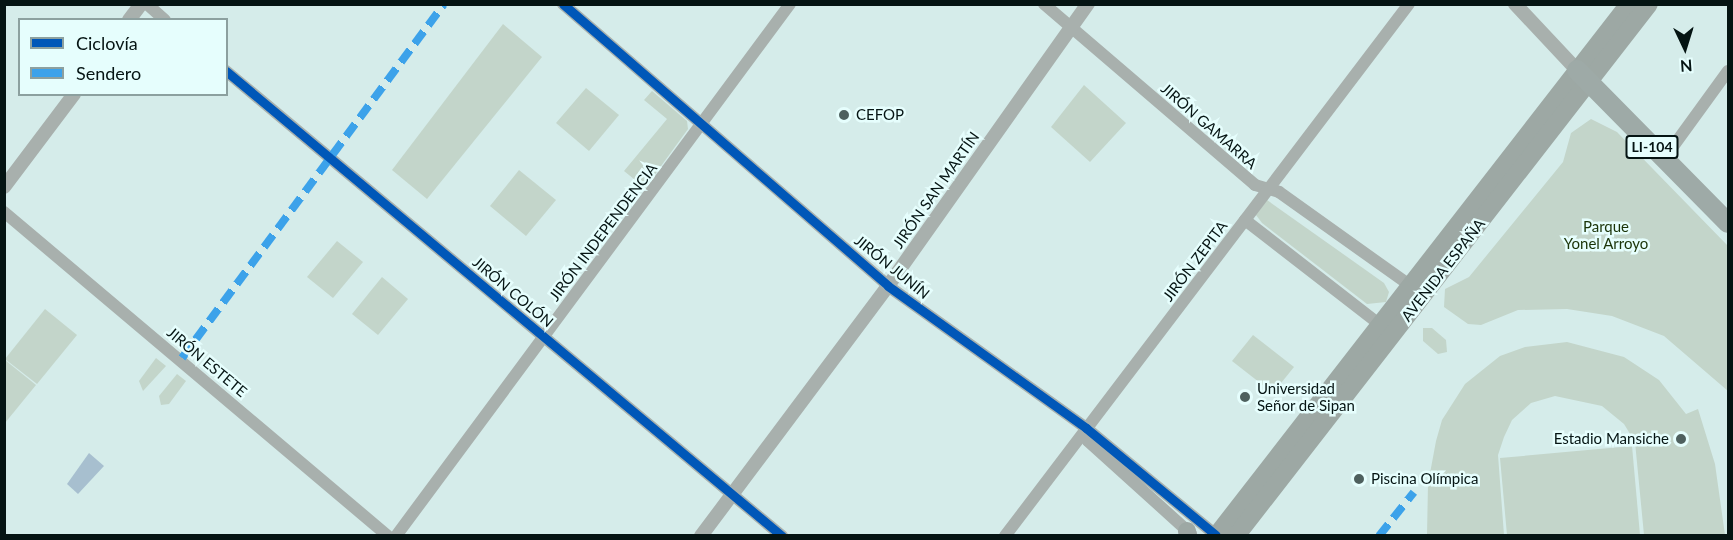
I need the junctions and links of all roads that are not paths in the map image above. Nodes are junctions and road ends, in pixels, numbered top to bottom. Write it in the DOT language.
graph roads {
  1 [pos="141,4"];
  2 [pos="147,4"];
  3 [pos="563,4"];
  4 [pos="790,4"];
  5 [pos="1044,4"];
  6 [pos="1088,4"];
  7 [pos="1409,4"];
  8 [pos="1515,4"];
  9 [pos="1629,4"];
  10 [pos="1649,4"];
  11 [pos="130,18"];
  12 [pos="163,18"];
  13 [pos="1071,27"];
  14 [pos="1728,71"];
  15 [pos="228,73"];
  16 [pos="1583,76"];
  17 [pos="72,96"];
  18 [pos="703,124"];
  19 [pos="1664,159"];
  20 [pos="4,187"];
  21 [pos="1267,189"];
  22 [pos="4,212"];
  23 [pos="1245,220"];
  24 [pos="1728,223"];
  25 [pos="888,286"];
  26 [pos="1417,291"];
  27 [pos="1386,329"];
  28 [pos="543,337"];
  29 [pos="1086,428"];
  30 [pos="731,494"];
  31 [pos="1189,534"];
  32 [pos="1216,535"];
  33 [pos="388,536"];
  34 [pos="396,536"];
  35 [pos="701,536"];
  36 [pos="782,536"];
  37 [pos="1005,536"];
  38 [pos="1236,536"];
  1 -- 11 [label="street"];
  2 -- 12 [label="street"];
  3 -- 18 [label="street, JIRÓN JUNÍN"];
  4 -- 18 [label="street, JIRÓN INDEPENDENCIA"];
  5 -- 13 [label="street, JIRÓN GAMARRA"];
  6 -- 13 [label="street, JIRÓN SAN MARTÍN"];
  7 -- 21 [label="street, JIRÓN ZEPITA"];
  8 -- 16 [label="street"];
  9 -- 16 [label="main road, AVENIDA ESPAÑA"];
  10 -- 16 [label="main road, AVENIDA ESPAÑA"];
  13 -- 21 [label="street, JIRÓN GAMARRA"];
  13 -- 25 [label="street, JIRÓN SAN MARTÍN"];
  14 -- 19 [label="street"];
  15 -- 28 [label="street, JIRÓN COLÓN"];
  16 -- 19 [label="highway, LI-104"];
  16 -- 26 [label="main road, AVENIDA ESPAÑA"];
  17 -- 20 [label="street"];
  18 -- 25 [label="street, JIRÓN JUNÍN"];
  18 -- 28 [label="street, JIRÓN INDEPENDENCIA"];
  19 -- 24 [label="highway, LI-104"];
  21 -- 23 [label="street, JIRÓN ZEPITA"];
  21 -- 26 [label="street, JIRÓN GAMARRA"];
  22 -- 33 [label="street, JIRÓN ESTETE"];
  23 -- 27 [label="street"];
  23 -- 29 [label="street, JIRÓN ZEPITA"];
  25 -- 29 [label="street, JIRÓN JUNÍN"];
  25 -- 30 [label="street, JIRÓN SAN MARTÍN"];
  26 -- 27 [label="main road, AVENIDA ESPAÑA"];
  27 -- 32 [label="main road, AVENIDA ESPAÑA"];
  27 -- 38 [label="main road, AVENIDA ESPAÑA"];
  28 -- 30 [label="street, JIRÓN COLÓN"];
  28 -- 34 [label="street, JIRÓN INDEPENDENCIA"];
  29 -- 31 [label="street, JIRÓN JUNÍN"];
  29 -- 32 [label="street, JIRÓN JUNÍN"];
  29 -- 37 [label="street, JIRÓN ZEPITA"];
  30 -- 35 [label="street, JIRÓN SAN MARTÍN"];
  30 -- 36 [label="street, JIRÓN COLÓN"];
}
